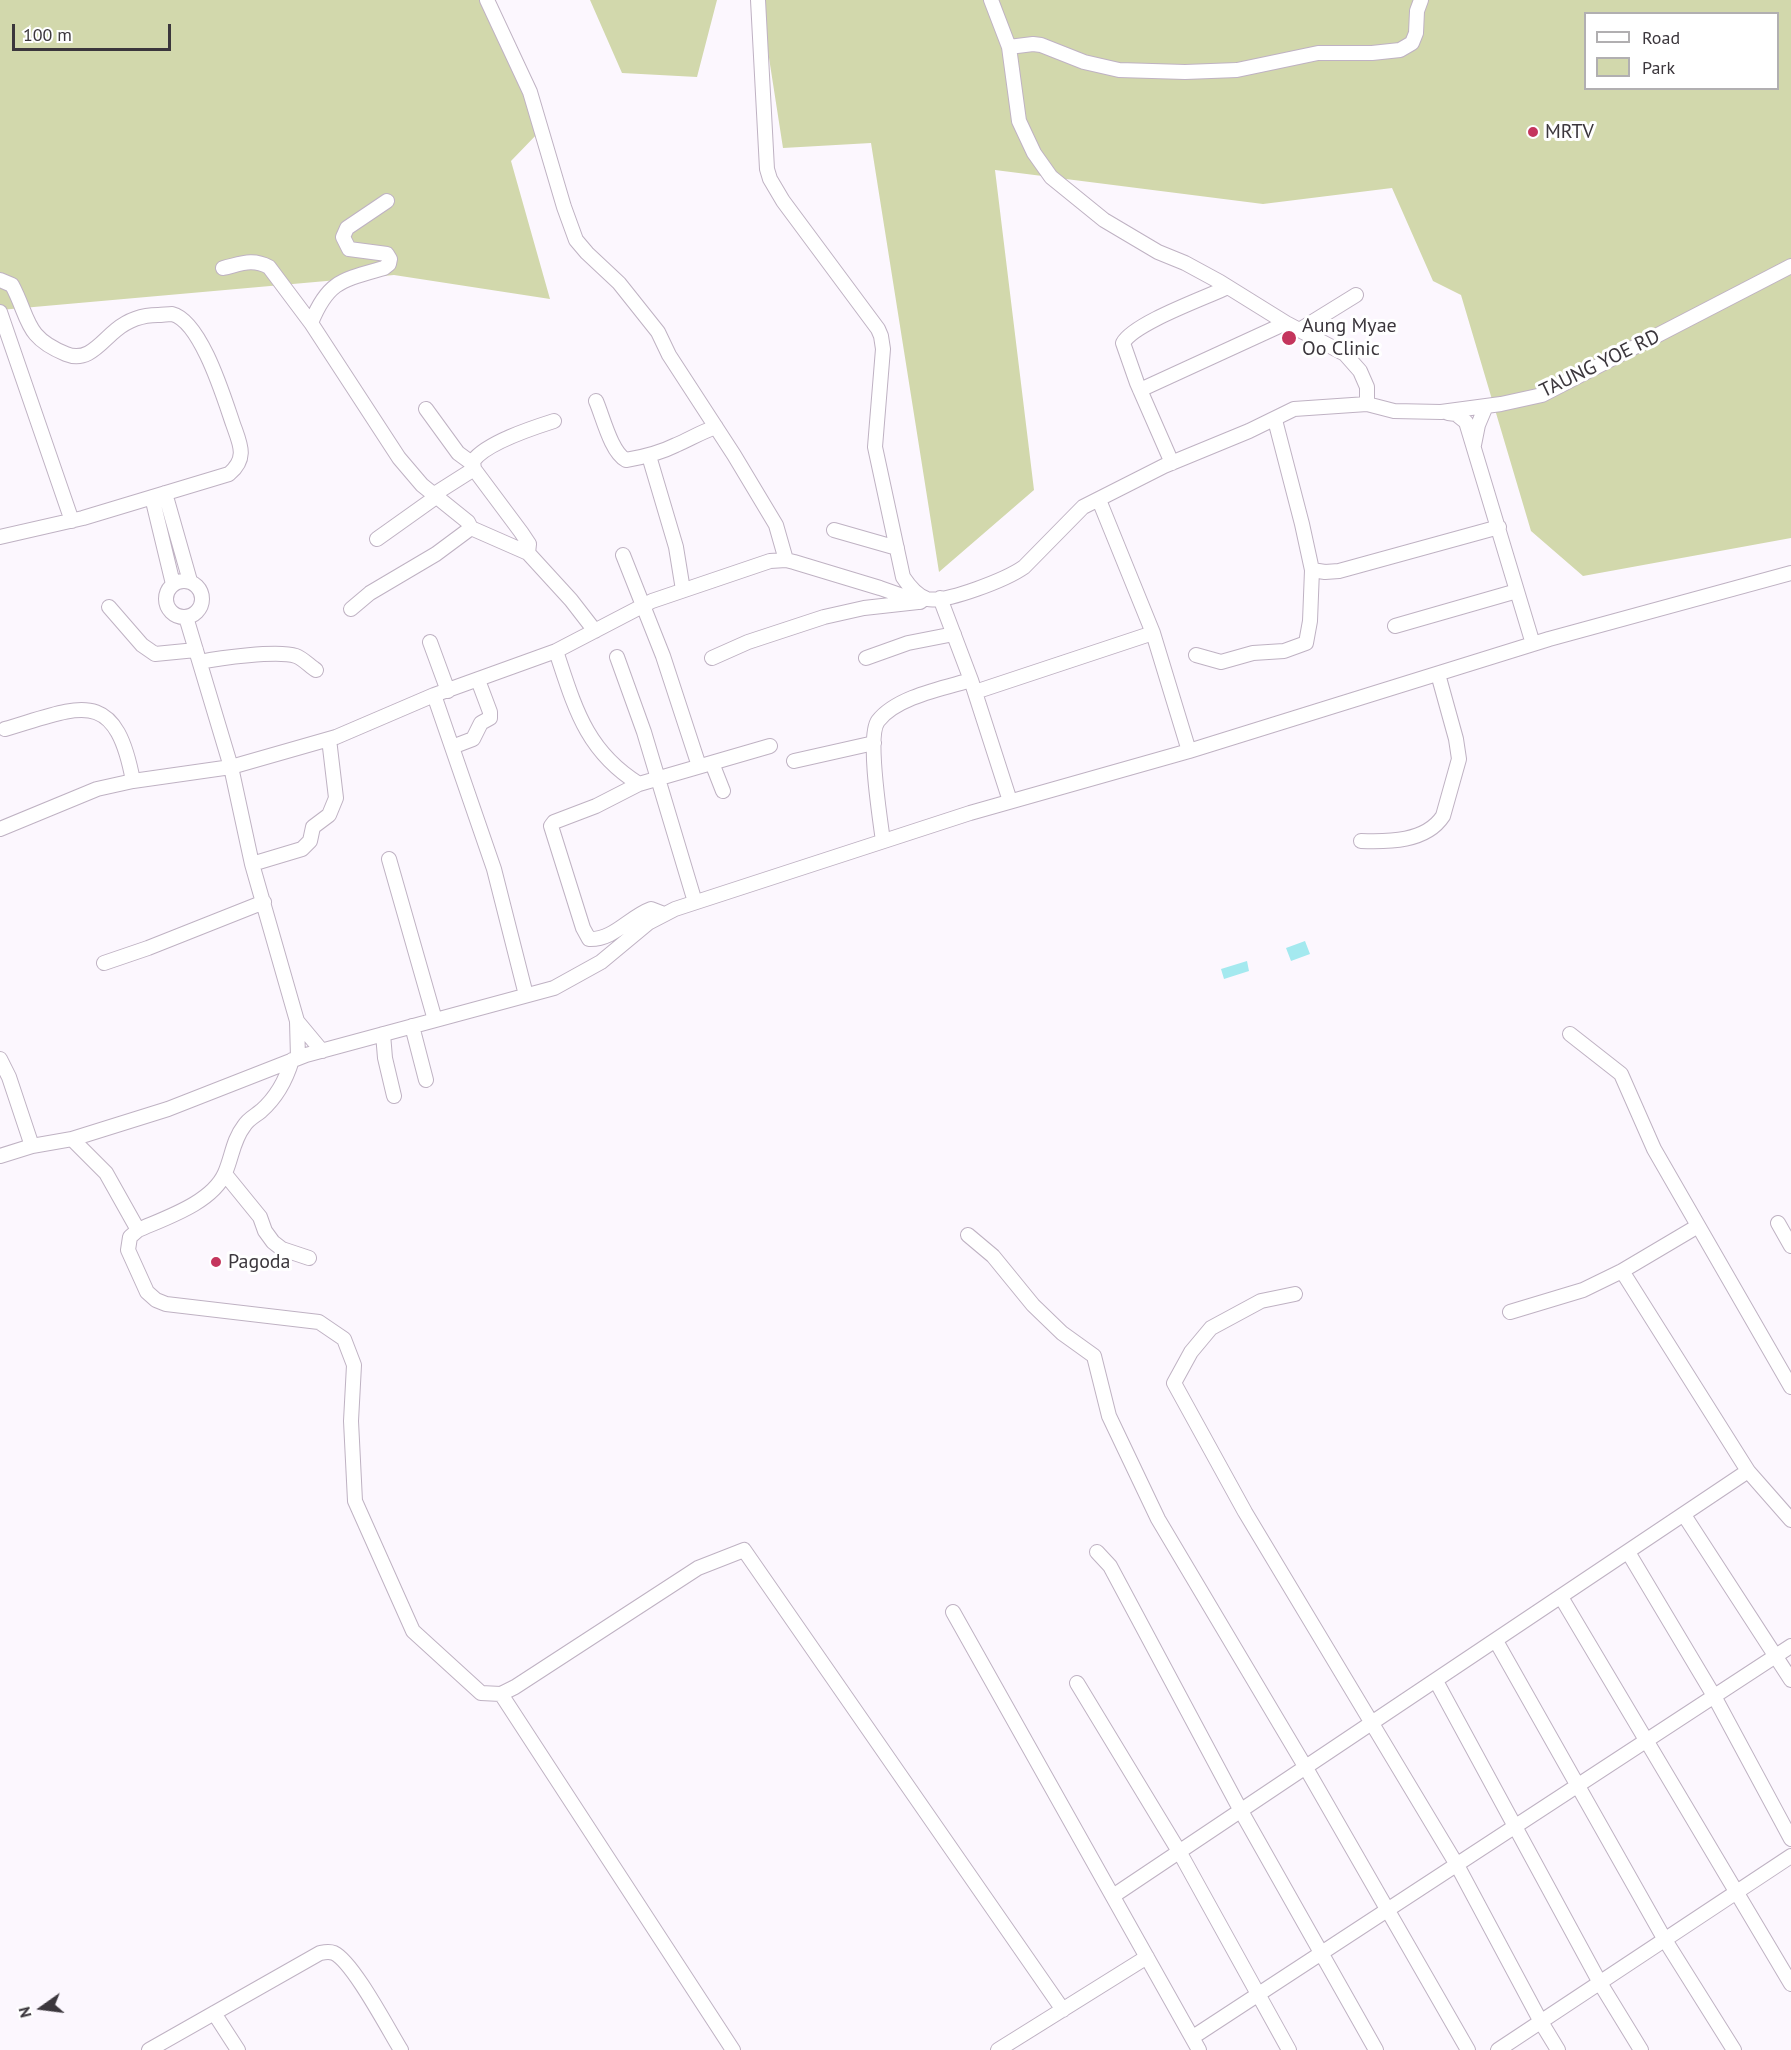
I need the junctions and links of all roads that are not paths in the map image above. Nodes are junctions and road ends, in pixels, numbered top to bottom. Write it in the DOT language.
graph roads {
  1 [pos="487,0"];
  2 [pos="758,0"];
  3 [pos="991,0"];
  4 [pos="1421,0"];
  5 [pos="1009,47"];
  6 [pos="387,201"];
  7 [pos="1791,266"];
  8 [pos="224,268"];
  9 [pos="0,280"];
  10 [pos="1228,287"];
  11 [pos="1356,295"];
  12 [pos="0,312"];
  13 [pos="311,323"];
  14 [pos="1286,323"];
  15 [pos="1300,329"];
  16 [pos="1140,390"];
  17 [pos="596,401"];
  18 [pos="1367,404"];
  19 [pos="1485,406"];
  20 [pos="426,409"];
  21 [pos="1442,412"];
  22 [pos="1275,420"];
  23 [pos="554,422"];
  24 [pos="716,427"];
  25 [pos="1473,450"];
  26 [pos="649,456"];
  27 [pos="1172,463"];
  28 [pos="473,466"];
  29 [pos="159,495"];
  30 [pos="435,496"];
  31 [pos="1100,500"];
  32 [pos="72,520"];
  33 [pos="1499,527"];
  34 [pos="471,528"];
  35 [pos="834,530"];
  36 [pos="0,537"];
  37 [pos="377,539"];
  38 [pos="897,548"];
  39 [pos="528,554"];
  40 [pos="623,555"];
  41 [pos="786,560"];
  42 [pos="1312,570"];
  43 [pos="1791,573"];
  44 [pos="190,581"];
  45 [pos="173,584"];
  46 [pos="683,590"];
  47 [pos="1517,591"];
  48 [pos="929,599"];
  49 [pos="644,605"];
  50 [pos="110,607"];
  51 [pos="351,609"];
  52 [pos="186,617"];
  53 [pos="1395,626"];
  54 [pos="595,631"];
  55 [pos="1153,633"];
  56 [pos="954,634"];
  57 [pos="430,642"];
  58 [pos="1533,644"];
  59 [pos="556,651"];
  60 [pos="1196,655"];
  61 [pos="198,656"];
  62 [pos="617,657"];
  63 [pos="712,658"];
  64 [pos="866,658"];
  65 [pos="316,670"];
  66 [pos="1438,674"];
  67 [pos="478,680"];
  68 [pos="973,686"];
  69 [pos="441,693"];
  70 [pos="5,729"];
  71 [pos="329,739"];
  72 [pos="874,742"];
  73 [pos="770,746"];
  74 [pos="452,747"];
  75 [pos="1189,751"];
  76 [pos="794,761"];
  77 [pos="705,764"];
  78 [pos="231,767"];
  79 [pos="658,778"];
  80 [pos="132,781"];
  81 [pos="639,784"];
  82 [pos="723,791"];
  83 [pos="1010,801"];
  84 [pos="0,829"];
  85 [pos="883,841"];
  86 [pos="1361,841"];
  87 [pos="389,859"];
  88 [pos="252,864"];
  89 [pos="264,902"];
  90 [pos="695,902"];
  91 [pos="664,914"];
  92 [pos="104,963"];
  93 [pos="526,995"];
  94 [pos="435,1020"];
  95 [pos="297,1021"];
  96 [pos="412,1026"];
  97 [pos="383,1034"];
  98 [pos="1570,1034"];
  99 [pos="322,1051"];
  100 [pos="0,1059"];
  101 [pos="295,1059"];
  102 [pos="426,1080"];
  103 [pos="394,1096"];
  104 [pos="72,1139"];
  105 [pos="32,1146"];
  106 [pos="0,1156"];
  107 [pos="225,1174"];
  108 [pos="1778,1223"];
  109 [pos="1698,1226"];
  110 [pos="138,1230"];
  111 [pos="968,1235"];
  112 [pos="1791,1246"];
  113 [pos="309,1258"];
  114 [pos="1622,1271"];
  115 [pos="1294,1294"];
  116 [pos="1510,1312"];
  117 [pos="1791,1387"];
  118 [pos="1748,1472"];
  119 [pos="1684,1515"];
  120 [pos="1791,1520"];
  121 [pos="1097,1551"];
  122 [pos="1628,1551"];
  123 [pos="1562,1597"];
  124 [pos="953,1612"];
  125 [pos="1496,1641"];
  126 [pos="1791,1646"];
  127 [pos="1776,1655"];
  128 [pos="1791,1680"];
  129 [pos="1436,1681"];
  130 [pos="1077,1683"];
  131 [pos="501,1694"];
  132 [pos="1714,1696"];
  133 [pos="1372,1724"];
  134 [pos="1646,1741"];
  135 [pos="1306,1768"];
  136 [pos="1578,1786"];
  137 [pos="1241,1812"];
  138 [pos="1516,1826"];
  139 [pos="1791,1839"];
  140 [pos="1180,1853"];
  141 [pos="1791,1856"];
  142 [pos="1457,1865"];
  143 [pos="1737,1892"];
  144 [pos="1113,1896"];
  145 [pos="1388,1910"];
  146 [pos="1665,1940"];
  147 [pos="1321,1954"];
  148 [pos="1147,1957"];
  149 [pos="1600,1983"];
  150 [pos="1791,1984"];
  151 [pos="1258,1994"];
  152 [pos="1062,2010"];
  153 [pos="214,2013"];
  154 [pos="1541,2022"];
  155 [pos="1196,2044"];
  156 [pos="149,2050"];
  157 [pos="238,2050"];
  158 [pos="401,2050"];
  159 [pos="733,2050"];
  160 [pos="999,2050"];
  161 [pos="1289,2050"];
  162 [pos="1376,2050"];
  163 [pos="1468,2050"];
  164 [pos="1498,2050"];
  165 [pos="1558,2050"];
  166 [pos="1641,2050"];
  167 [pos="1734,2050"];
  1 -- 24 [label="street"];
  2 -- 38 [label="street"];
  3 -- 5 [label="street"];
  4 -- 5 [label="street"];
  5 -- 10 [label="street"];
  6 -- 13 [label="street"];
  7 -- 19 [label="street, TAUNG YOE RD"];
  8 -- 13 [label="street"];
  9 -- 29 [label="street"];
  10 -- 14 [label="street"];
  10 -- 16 [label="street"];
  11 -- 15 [label="street"];
  12 -- 32 [label="street"];
  13 -- 30 [label="street"];
  14 -- 15 [label="street"];
  14 -- 16 [label="street"];
  15 -- 18 [label="street"];
  16 -- 27 [label="street"];
  17 -- 26 [label="street"];
  18 -- 21 [label="street, TAUNG YOE RD"];
  18 -- 22 [label="street, TAUNG YOE RD"];
  19 -- 21 [label="street, TAUNG YOE RD"];
  19 -- 25 [label="street"];
  20 -- 28 [label="street"];
  21 -- 25 [label="street"];
  22 -- 27 [label="street, TAUNG YOE RD"];
  22 -- 42 [label="street"];
  23 -- 28 [label="street"];
  24 -- 26 [label="street"];
  24 -- 41 [label="street"];
  25 -- 33 [label="street"];
  26 -- 46 [label="street"];
  27 -- 31 [label="street, TAUNG YOE RD"];
  28 -- 30 [label="street"];
  28 -- 39 [label="street"];
  29 -- 32 [label="street"];
  29 -- 44 [label="street"];
  29 -- 45 [label="street"];
  30 -- 34 [label="street"];
  30 -- 37 [label="street"];
  31 -- 48 [label="street, TAUNG YOE RD"];
  31 -- 55 [label="street"];
  32 -- 36 [label="street"];
  33 -- 42 [label="street"];
  33 -- 47 [label="street"];
  34 -- 39 [label="street"];
  34 -- 51 [label="street"];
  35 -- 38 [label="street"];
  38 -- 48 [label="street"];
  39 -- 54 [label="street"];
  40 -- 49 [label="street"];
  41 -- 46 [label="street"];
  41 -- 48 [label="street"];
  42 -- 60 [label="street"];
  43 -- 58 [label="street"];
  44 -- 45 [label="street"];
  44 -- 52 [label="street"];
  45 -- 52 [label="street"];
  46 -- 49 [label="street"];
  47 -- 53 [label="street"];
  47 -- 58 [label="street"];
  48 -- 56 [label="street"];
  48 -- 63 [label="street, TAUNG YOE RD"];
  49 -- 54 [label="street"];
  49 -- 77 [label="street"];
  50 -- 61 [label="street"];
  52 -- 61 [label="street"];
  54 -- 59 [label="street"];
  55 -- 68 [label="street"];
  55 -- 75 [label="street"];
  56 -- 64 [label="street"];
  56 -- 68 [label="street"];
  57 -- 69 [label="street"];
  58 -- 66 [label="street"];
  59 -- 67 [label="street"];
  59 -- 81 [label="street"];
  61 -- 65 [label="street"];
  61 -- 78 [label="street"];
  62 -- 79 [label="street"];
  66 -- 75 [label="street"];
  66 -- 86 [label="street"];
  67 -- 69 [label="street"];
  67 -- 74 [label="street"];
  68 -- 72 [label="street"];
  68 -- 83 [label="street"];
  69 -- 71 [label="street"];
  69 -- 74 [label="street"];
  70 -- 80 [label="street"];
  71 -- 78 [label="street"];
  71 -- 88 [label="street"];
  72 -- 76 [label="street"];
  72 -- 85 [label="street"];
  73 -- 77 [label="street"];
  74 -- 93 [label="street"];
  75 -- 83 [label="street"];
  77 -- 79 [label="street"];
  77 -- 82 [label="street"];
  78 -- 80 [label="street"];
  78 -- 88 [label="street"];
  79 -- 81 [label="street"];
  79 -- 90 [label="street"];
  80 -- 84 [label="street"];
  81 -- 91 [label="street"];
  83 -- 85 [label="street"];
  85 -- 90 [label="street"];
  87 -- 94 [label="street"];
  88 -- 89 [label="street"];
  89 -- 92 [label="street"];
  89 -- 95 [label="street"];
  90 -- 91 [label="street"];
  91 -- 93 [label="street"];
  93 -- 94 [label="street"];
  94 -- 96 [label="street"];
  95 -- 99 [label="street"];
  95 -- 101 [label="street"];
  96 -- 97 [label="street"];
  96 -- 102 [label="street"];
  97 -- 99 [label="street"];
  97 -- 103 [label="street"];
  98 -- 109 [label="street"];
  99 -- 101 [label="street"];
  100 -- 105 [label="street"];
  101 -- 104 [label="street"];
  101 -- 107 [label="street"];
  104 -- 105 [label="street"];
  104 -- 110 [label="street"];
  105 -- 106 [label="street"];
  107 -- 110 [label="street"];
  107 -- 113 [label="street"];
  108 -- 112 [label="street"];
  109 -- 114 [label="street"];
  109 -- 117 [label="street"];
  110 -- 131 [label="street"];
  111 -- 135 [label="street"];
  114 -- 116 [label="street"];
  114 -- 118 [label="street"];
  115 -- 133 [label="street"];
  118 -- 119 [label="street"];
  118 -- 120 [label="street"];
  119 -- 122 [label="street"];
  119 -- 127 [label="street"];
  121 -- 137 [label="street"];
  122 -- 123 [label="street"];
  122 -- 132 [label="street"];
  123 -- 125 [label="street"];
  123 -- 134 [label="street"];
  124 -- 144 [label="street"];
  125 -- 129 [label="street"];
  125 -- 136 [label="street"];
  126 -- 127 [label="street"];
  127 -- 128 [label="street"];
  127 -- 132 [label="street"];
  129 -- 133 [label="street"];
  129 -- 138 [label="street"];
  130 -- 140 [label="street"];
  131 -- 152 [label="street"];
  131 -- 159 [label="street"];
  132 -- 134 [label="street"];
  132 -- 139 [label="street"];
  133 -- 135 [label="street"];
  133 -- 142 [label="street"];
  134 -- 136 [label="street"];
  134 -- 143 [label="street"];
  135 -- 137 [label="street"];
  135 -- 145 [label="street"];
  136 -- 138 [label="street"];
  136 -- 146 [label="street"];
  137 -- 140 [label="street"];
  137 -- 147 [label="street"];
  138 -- 142 [label="street"];
  138 -- 149 [label="street"];
  140 -- 144 [label="street"];
  140 -- 151 [label="street"];
  141 -- 143 [label="street"];
  142 -- 145 [label="street"];
  142 -- 154 [label="street"];
  143 -- 146 [label="street"];
  143 -- 150 [label="street"];
  144 -- 148 [label="street"];
  145 -- 147 [label="street"];
  145 -- 163 [label="street"];
  146 -- 149 [label="street"];
  146 -- 167 [label="street"];
  147 -- 151 [label="street"];
  147 -- 162 [label="street"];
  148 -- 152 [label="street"];
  148 -- 155 [label="street"];
  149 -- 154 [label="street"];
  149 -- 166 [label="street"];
  151 -- 155 [label="street"];
  151 -- 161 [label="street"];
  152 -- 160 [label="street"];
  153 -- 156 [label="street"];
  153 -- 157 [label="street"];
  153 -- 158 [label="street"];
  154 -- 164 [label="street"];
  154 -- 165 [label="street"];
}
